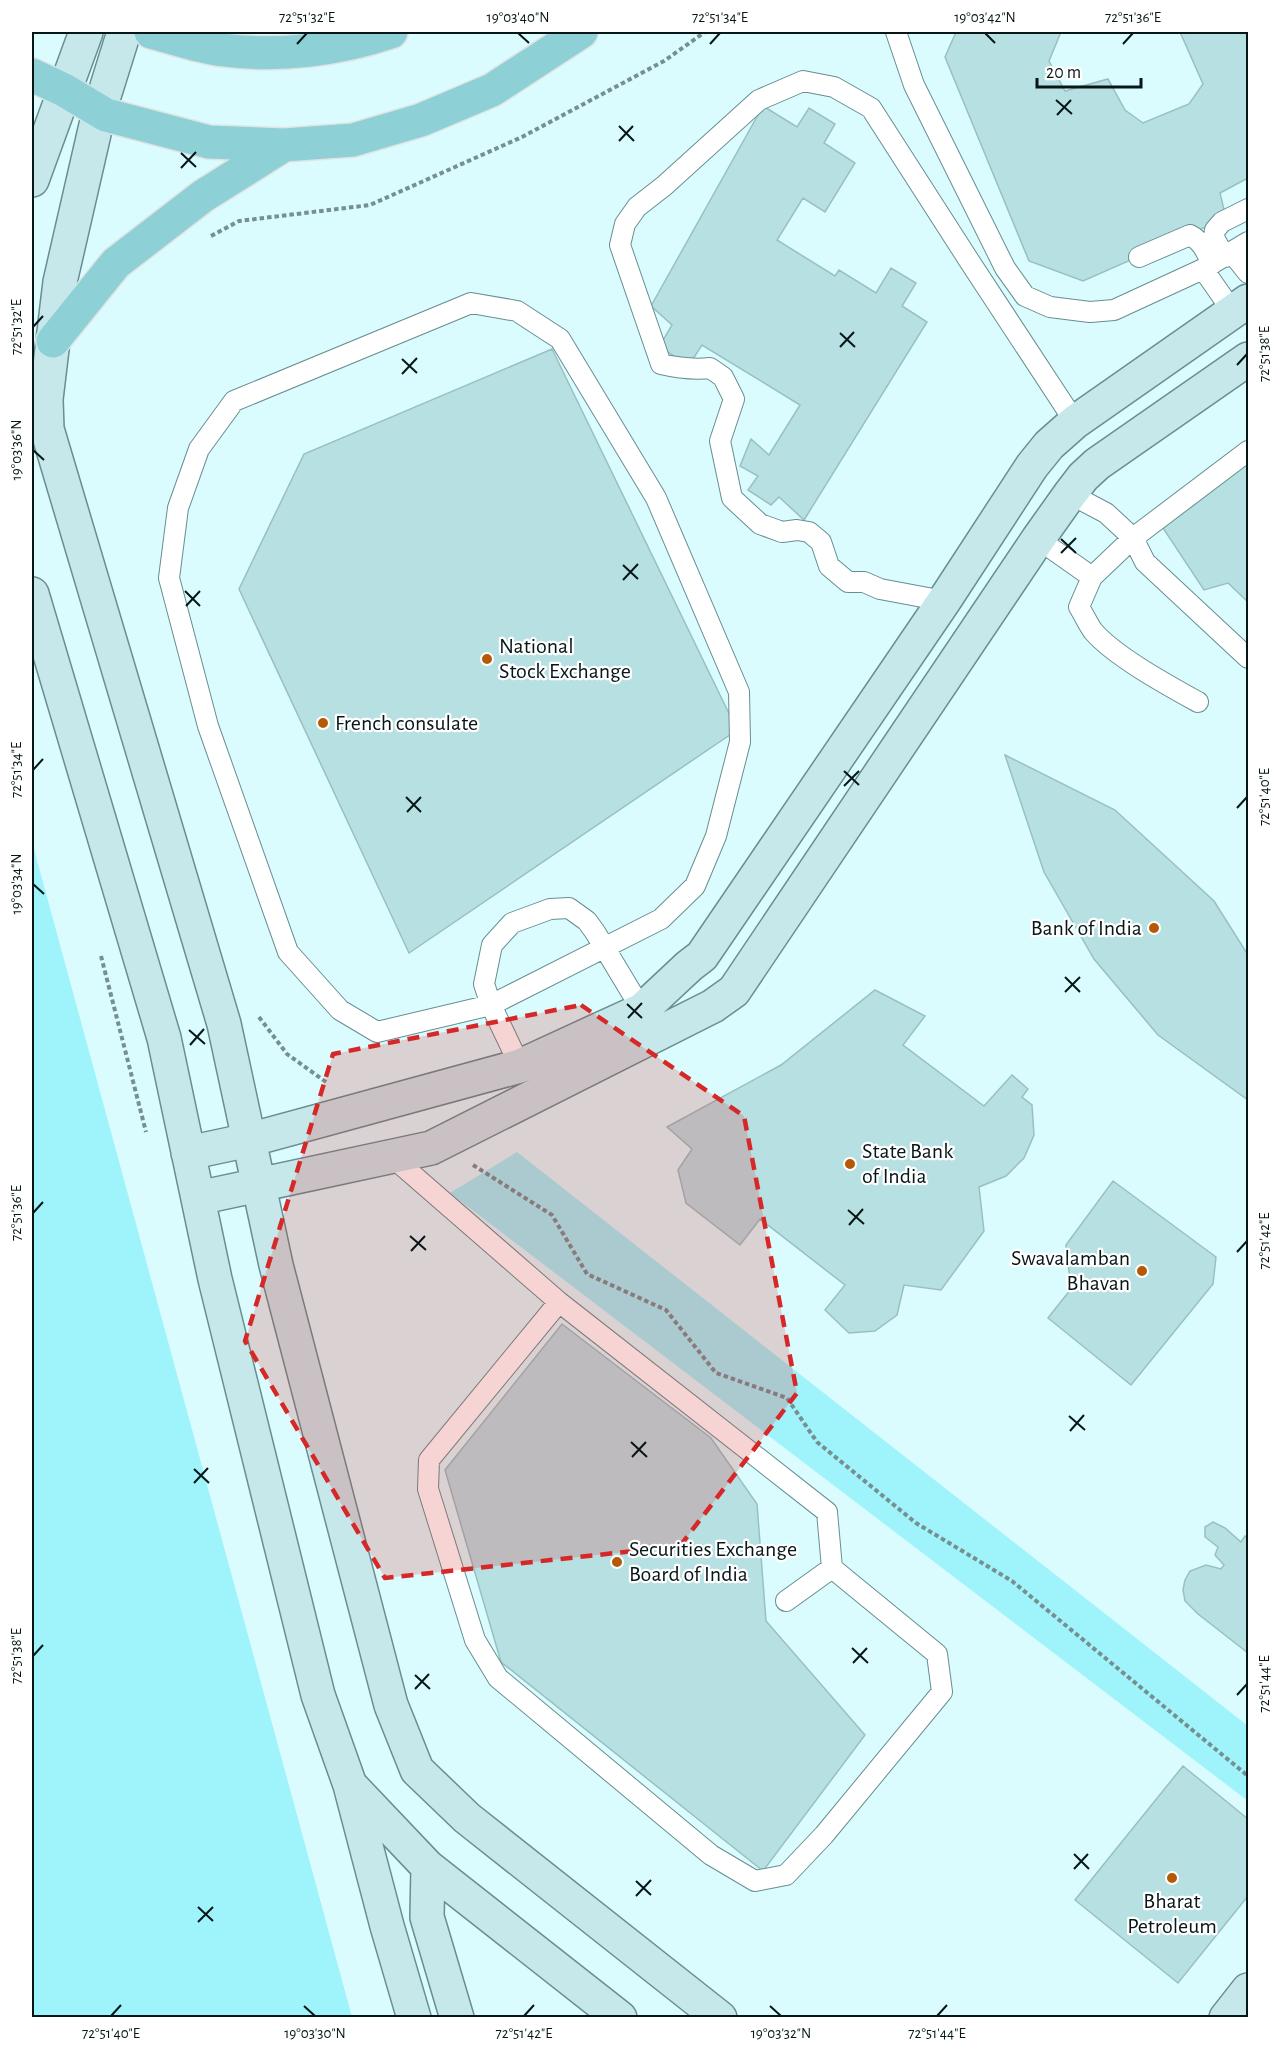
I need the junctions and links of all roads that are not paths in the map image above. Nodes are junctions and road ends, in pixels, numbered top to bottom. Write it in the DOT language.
graph roads {
  1 [pos="86,32"];
  2 [pos="124,32"];
  3 [pos="151,32"];
  4 [pos="391,32"];
  5 [pos="582,32"];
  6 [pos="896,32"];
  7 [pos="32,75"];
  8 [pos="64,90"];
  9 [pos="99,112"];
  10 [pos="284,145"];
  11 [pos="32,180"];
  12 [pos="1248,209"];
  13 [pos="1139,257"];
  14 [pos="1224,257"];
  15 [pos="1248,273"];
  16 [pos="1241,307"];
  17 [pos="53,341"];
  18 [pos="1248,359"];
  19 [pos="1075,422"];
  20 [pos="1248,452"];
  21 [pos="1070,494"];
  22 [pos="1134,538"];
  23 [pos="1038,539"];
  24 [pos="1092,577"];
  25 [pos="32,594"];
  26 [pos="944,601"];
  27 [pos="1248,658"];
  28 [pos="1198,702"];
  29 [pos="606,947"];
  30 [pos="491,1005"];
  31 [pos="642,1010"];
  32 [pos="520,1066"];
  33 [pos="249,1140"];
  34 [pos="189,1153"];
  35 [pos="391,1156"];
  36 [pos="258,1185"];
  37 [pos="198,1198"];
  38 [pos="559,1302"];
  39 [pos="832,1568"];
  40 [pos="786,1601"];
  41 [pos="350,1785"];
  42 [pos="428,1867"];
  43 [pos="1248,1990"];
  44 [pos="414,2018"];
  45 [pos="457,2018"];
  46 [pos="620,2018"];
  47 [pos="720,2018"];
  48 [pos="1226,2018"];
  1 -- 8 [label="main road"];
  2 -- 9 [label="main road"];
  3 -- 4 [label="main road"];
  5 -- 10 [label="main road"];
  6 -- 14 [label="lane"];
  7 -- 8 [label="main road"];
  8 -- 9 [label="main road"];
  8 -- 11 [label="main road"];
  9 -- 10 [label="main road"];
  9 -- 17 [label="main road"];
  10 -- 17 [label="main road"];
  12 -- 14 [label="lane"];
  13 -- 14 [label="lane"];
  14 -- 15 [label="lane"];
  14 -- 16 [label="lane"];
  16 -- 19 [label="main road"];
  17 -- 33 [label="main road"];
  18 -- 21 [label="main road"];
  19 -- 26 [label="main road"];
  19 -- 26 [label="lane"];
  20 -- 22 [label="lane"];
  21 -- 22 [label="lane"];
  21 -- 23 [label="main road"];
  22 -- 24 [label="lane"];
  22 -- 27 [label="lane"];
  23 -- 24 [label="lane"];
  23 -- 35 [label="main road"];
  24 -- 28 [label="lane"];
  25 -- 34 [label="main road"];
  26 -- 31 [label="main road"];
  29 -- 30 [label="lane"];
  29 -- 30 [label="lane"];
  29 -- 30 [label="lane"];
  29 -- 31 [label="lane"];
  30 -- 32 [label="lane"];
  31 -- 32 [label="main road"];
  32 -- 33 [label="main road"];
  33 -- 34 [label="main road"];
  33 -- 36 [label="main road"];
  34 -- 37 [label="main road"];
  35 -- 36 [label="main road"];
  35 -- 38 [label="lane"];
  36 -- 37 [label="main road"];
  36 -- 47 [label="main road"];
  37 -- 41 [label="main road"];
  38 -- 39 [label="lane"];
  38 -- 39 [label="lane"];
  39 -- 40 [label="lane"];
  41 -- 42 [label="main road"];
  41 -- 44 [label="main road"];
  42 -- 45 [label="main road"];
  42 -- 46 [label="main road"];
  43 -- 48 [label="main road"];
}
